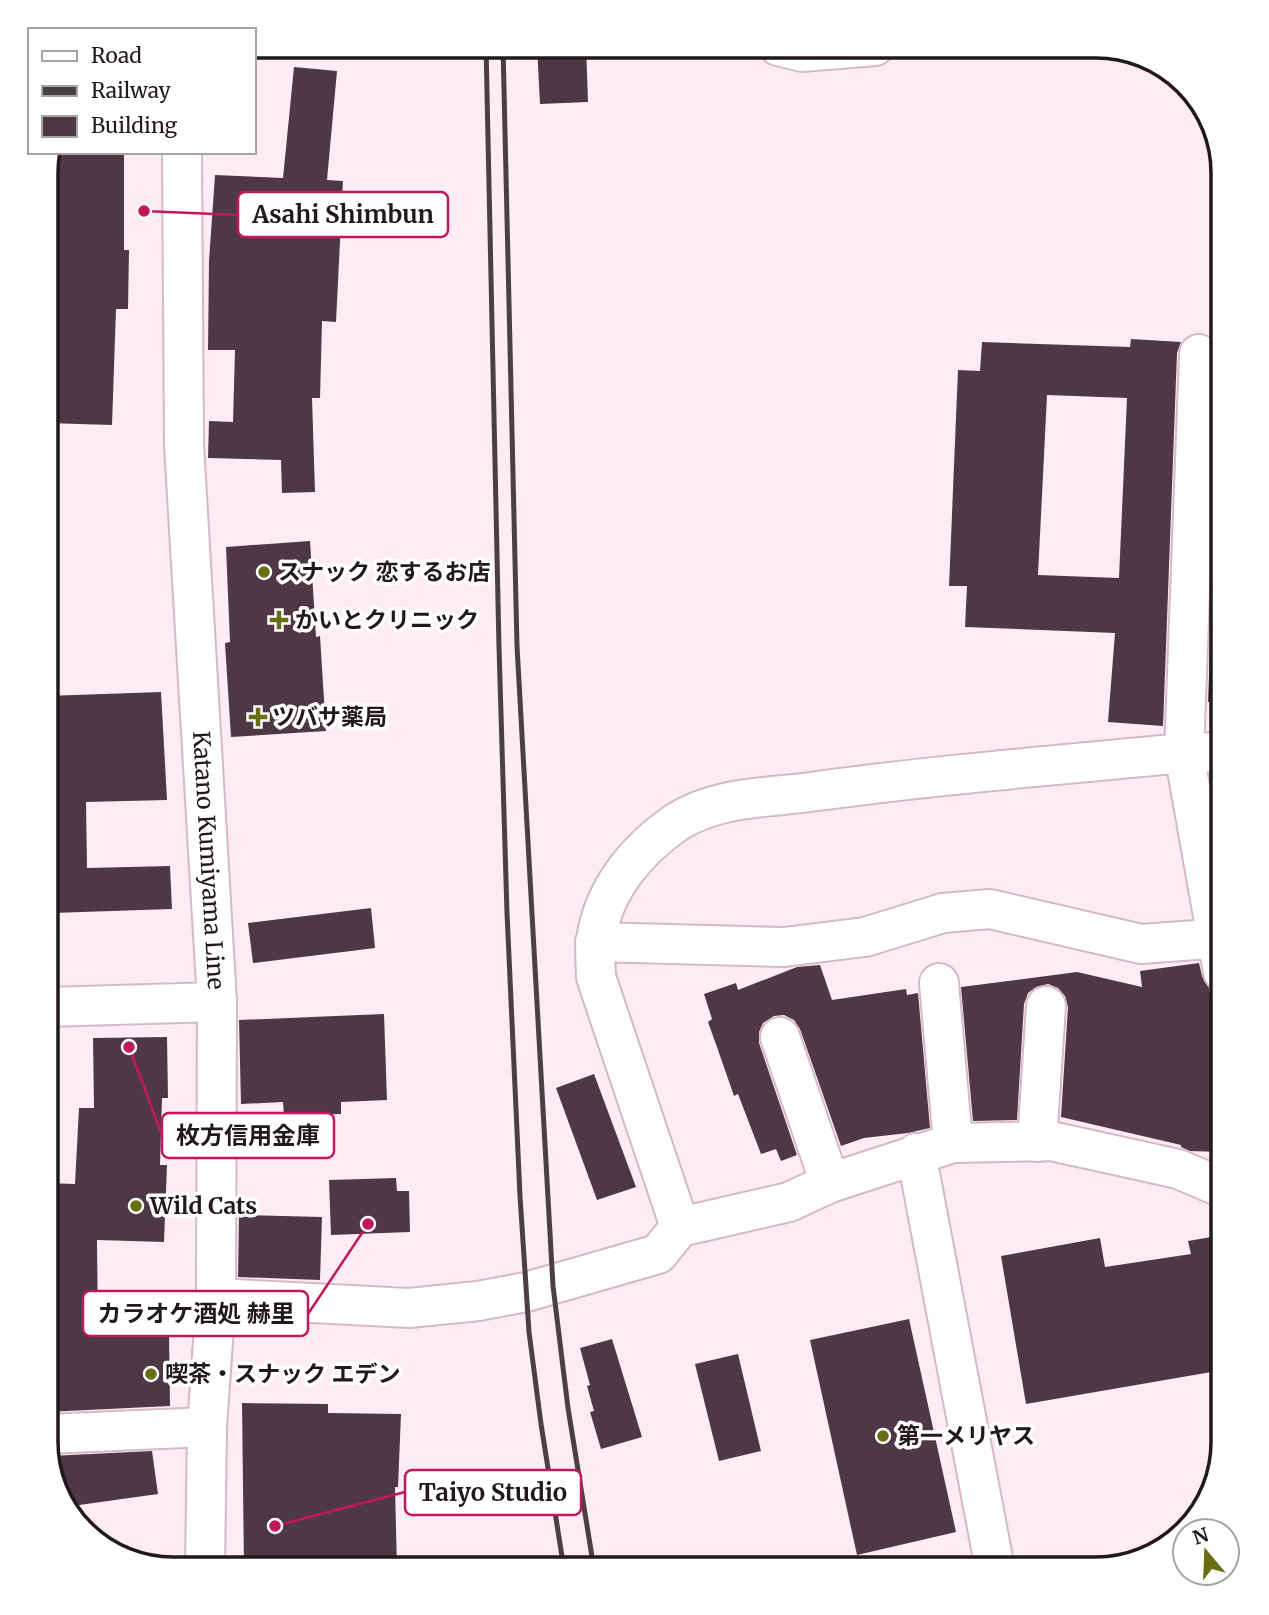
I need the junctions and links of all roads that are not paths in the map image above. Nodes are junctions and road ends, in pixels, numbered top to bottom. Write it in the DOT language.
graph roads {
  1 [pos="182,154"];
  2 [pos="1199,354"];
  3 [pos="1211,752"];
  4 [pos="1184,753"];
  5 [pos="1211,892"];
  6 [pos="595,942"];
  7 [pos="1211,948"];
  8 [pos="939,983"];
  9 [pos="217,1002"];
  10 [pos="1046,1006"];
  11 [pos="58,1007"];
  12 [pos="780,1037"];
  13 [pos="1037,1142"];
  14 [pos="953,1143"];
  15 [pos="916,1153"];
  16 [pos="830,1183"];
  17 [pos="1211,1183"];
  18 [pos="680,1227"];
  19 [pos="216,1298"];
  20 [pos="207,1427"];
  21 [pos="58,1433"];
  22 [pos="205,1557"];
  23 [pos="993,1557"];
  1 -- 9 [label="street, Katano Kumiyama Line"];
  2 -- 4 [label="street"];
  3 -- 4 [label="street"];
  4 -- 5 [label="street"];
  4 -- 6 [label="street"];
  6 -- 7 [label="street"];
  6 -- 18 [label="street"];
  8 -- 14 [label="street"];
  9 -- 11 [label="street"];
  9 -- 19 [label="street, Katano Kumiyama Line"];
  10 -- 13 [label="street"];
  12 -- 16 [label="street"];
  13 -- 14 [label="street"];
  13 -- 17 [label="street"];
  14 -- 15 [label="street"];
  15 -- 16 [label="street"];
  15 -- 23 [label="street"];
  16 -- 18 [label="street"];
  18 -- 19 [label="street"];
  19 -- 20 [label="street, Katano Kumiyama Line"];
  20 -- 21 [label="street"];
  20 -- 22 [label="street, Katano Kumiyama Line"];
}
